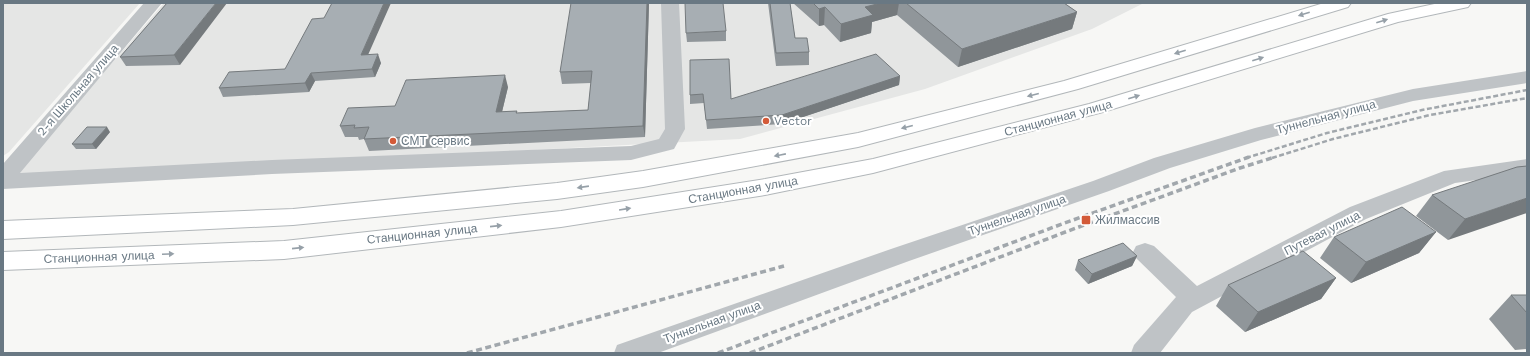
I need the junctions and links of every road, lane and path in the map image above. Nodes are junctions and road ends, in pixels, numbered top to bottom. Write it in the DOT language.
graph roads {
  1 [pos="153,3"];
  2 [pos="670,3"];
  3 [pos="1342,3"];
  4 [pos="1462,3"];
  5 [pos="1527,77"];
  6 [pos="1527,166"];
  7 [pos="3,178"];
  8 [pos="3,181"];
  9 [pos="3,230"];
  10 [pos="1146,252"];
  11 [pos="3,261"];
  12 [pos="1195,299"];
  13 [pos="627,353"];
  14 [pos="1144,353"];
  1 -- 7 [label="street, 2-я Школьная улица"];
  2 -- 8 [label="street"];
  3 -- 9 [label="main road, one-way"];
  11 -- 4 [label="main road, Станционная улица, one-way"];
  5 -- 13 [label="street, Туннельная улица"];
  6 -- 12 [label="street, Путевая улица"];
  10 -- 12 [label="street"];
  12 -- 14 [label="street, Путевая улица"];
}
